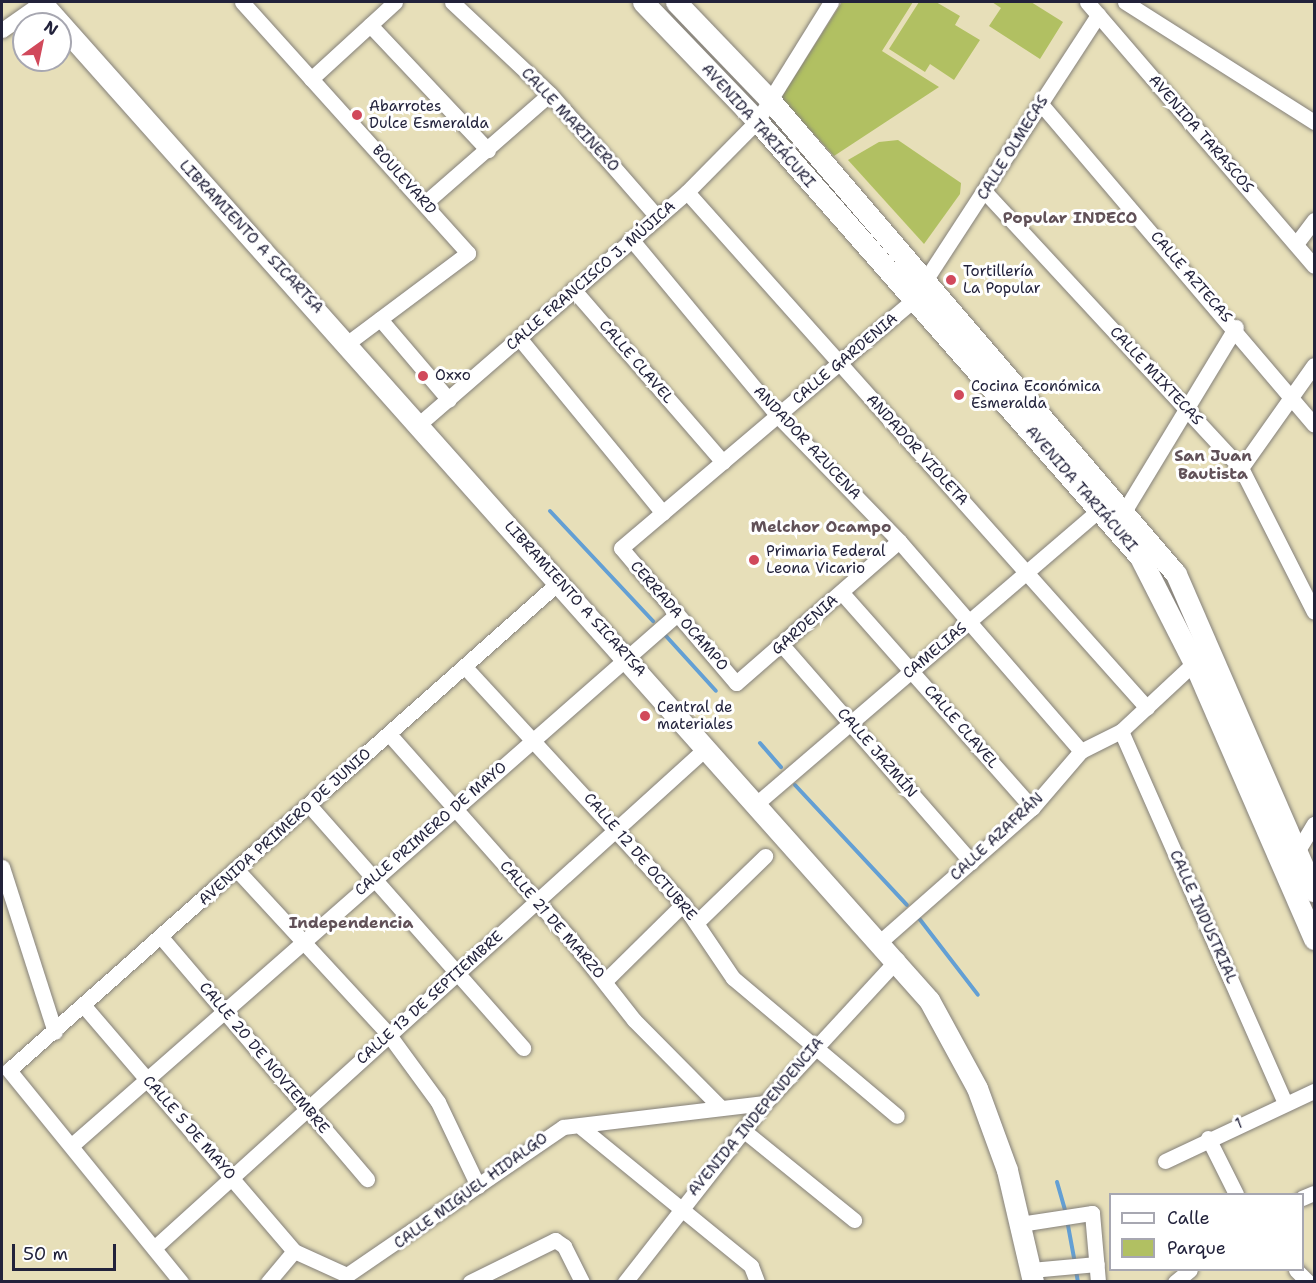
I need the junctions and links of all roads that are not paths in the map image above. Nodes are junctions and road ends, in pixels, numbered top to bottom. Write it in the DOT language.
graph roads {
  1 [pos="42,2"];
  2 [pos="263,2"];
  3 [pos="395,2"];
  4 [pos="452,2"];
  5 [pos="643,2"];
  6 [pos="676,2"];
  7 [pos="1087,2"];
  8 [pos="1125,2"];
  9 [pos="826,4"];
  10 [pos="247,7"];
  11 [pos="1098,15"];
  12 [pos="370,25"];
  13 [pos="2,30"];
  14 [pos="311,79"];
  15 [pos="550,94"];
  16 [pos="770,100"];
  17 [pos="1041,104"];
  18 [pos="757,121"];
  19 [pos="1314,122"];
  20 [pos="488,150"];
  21 [pos="687,192"];
  22 [pos="986,193"];
  23 [pos="426,202"];
  24 [pos="658,218"];
  25 [pos="1314,220"];
  26 [pos="631,239"];
  27 [pos="1296,244"];
  28 [pos="1314,266"];
  29 [pos="927,281"];
  30 [pos="573,289"];
  31 [pos="911,302"];
  32 [pos="380,319"];
  33 [pos="1236,327"];
  34 [pos="520,339"];
  35 [pos="349,342"];
  36 [pos="839,364"];
  37 [pos="1314,365"];
  38 [pos="1291,397"];
  39 [pos="449,400"];
  40 [pos="1186,407"];
  41 [pos="778,416"];
  42 [pos="418,425"];
  43 [pos="1314,425"];
  44 [pos="723,462"];
  45 [pos="1241,468"];
  46 [pos="1113,505"];
  47 [pos="663,513"];
  48 [pos="899,541"];
  49 [pos="621,548"];
  50 [pos="1026,572"];
  51 [pos="559,582"];
  52 [pos="842,593"];
  53 [pos="1314,612"];
  54 [pos="677,614"];
  55 [pos="969,622"];
  56 [pos="782,645"];
  57 [pos="627,657"];
  58 [pos="1194,663"];
  59 [pos="465,667"];
  60 [pos="911,671"];
  61 [pos="736,683"];
  62 [pos="1147,708"];
  63 [pos="851,722"];
  64 [pos="1121,731"];
  65 [pos="389,734"];
  66 [pos="534,739"];
  67 [pos="706,748"];
  68 [pos="1081,751"];
  69 [pos="756,804"];
  70 [pos="309,805"];
  71 [pos="1032,808"];
  72 [pos="455,810"];
  73 [pos="1314,824"];
  74 [pos="617,829"];
  75 [pos="1297,852"];
  76 [pos="765,856"];
  77 [pos="971,862"];
  78 [pos="2,867"];
  79 [pos="237,870"];
  80 [pos="374,879"];
  81 [pos="1314,891"];
  82 [pos="538,902"];
  83 [pos="683,904"];
  84 [pos="697,922"];
  85 [pos="161,937"];
  86 [pos="1314,939"];
  87 [pos="881,940"];
  88 [pos="303,942"];
  89 [pos="897,960"];
  90 [pos="457,973"];
  91 [pos="605,981"];
  92 [pos="84,1006"];
  93 [pos="224,1011"];
  94 [pos="55,1032"];
  95 [pos="389,1035"];
  96 [pos="815,1046"];
  97 [pos="523,1048"];
  98 [pos="147,1079"];
  99 [pos="1314,1091"];
  100 [pos="765,1103"];
  101 [pos="1285,1103"];
  102 [pos="718,1105"];
  103 [pos="307,1109"];
  104 [pos="897,1116"];
  105 [pos="582,1128"];
  106 [pos="743,1130"];
  107 [pos="1208,1138"];
  108 [pos="72,1144"];
  109 [pos="1165,1161"];
  110 [pos="231,1178"];
  111 [pos="367,1179"];
  112 [pos="478,1186"];
  113 [pos="1236,1193"];
  114 [pos="681,1206"];
  115 [pos="854,1220"];
  116 [pos="1020,1224"];
  117 [pos="154,1248"];
  118 [pos="294,1251"];
  119 [pos="1093,1264"];
  120 [pos="360,1270"];
  121 [pos="1188,1271"];
  122 [pos="1032,1276"];
  123 [pos="181,1281"];
  124 [pos="268,1281"];
  125 [pos="470,1281"];
  126 [pos="582,1281"];
  127 [pos="625,1281"];
  128 [pos="757,1281"];
  129 [pos="1098,1281"];
  130 [pos="1176,1281"];
  1 -- 13 [label="street"];
  1 -- 35 [label="street, LIBRAMIENTO A SICARTSA"];
  2 -- 10 [label="street"];
  3 -- 12 [label="street"];
  4 -- 15 [label="street, CALLE MARINERO"];
  5 -- 18 [label="street, AVENIDA TARIÁCURI"];
  6 -- 16 [label="street, AVENIDA TARIÁCURI"];
  7 -- 11 [label="street, AVENIDA TARASCOS"];
  8 -- 19 [label="street"];
  9 -- 16 [label="street, CALLE FRANCISCO J. MÚJICA"];
  10 -- 14 [label="street, BOULEVARD"];
  11 -- 17 [label="street, CALLE OLMECAS"];
  11 -- 27 [label="street, AVENIDA TARASCOS"];
  12 -- 14 [label="street"];
  12 -- 20 [label="street"];
  14 -- 23 [label="street, BOULEVARD"];
  15 -- 20 [label="street"];
  15 -- 24 [label="street, CALLE MARINERO"];
  16 -- 18 [label="street, CALLE FRANCISCO J. MÚJICA"];
  16 -- 29 [label="street, AVENIDA TARIÁCURI"];
  17 -- 22 [label="street, CALLE OLMECAS"];
  17 -- 33 [label="street, CALLE AZTECAS"];
  18 -- 21 [label="street, CALLE FRANCISCO J. MÚJICA"];
  18 -- 31 [label="street, AVENIDA TARIÁCURI"];
  20 -- 23 [label="street"];
  21 -- 24 [label="street, CALLE FRANCISCO J. MÚJICA"];
  21 -- 36 [label="street, ANDADOR VIOLETA"];
  22 -- 29 [label="street, CALLE OLMECAS"];
  22 -- 40 [label="street, CALLE MIXTECAS"];
  23 -- 32 [label="street, BOULEVARD"];
  24 -- 26 [label="street, CALLE FRANCISCO J. MÚJICA"];
  25 -- 27 [label="street"];
  26 -- 30 [label="street, CALLE FRANCISCO J. MÚJICA"];
  26 -- 41 [label="street, ANDADOR AZUCENA"];
  27 -- 28 [label="street, AVENIDA TARASCOS"];
  29 -- 31 [label="street, CALLE GARDENIA"];
  29 -- 46 [label="street, AVENIDA TARIÁCURI"];
  30 -- 34 [label="street, CALLE FRANCISCO J. MÚJICA"];
  30 -- 44 [label="street, CALLE CLAVEL"];
  31 -- 36 [label="street, CALLE GARDENIA"];
  31 -- 46 [label="street, AVENIDA TARIÁCURI"];
  32 -- 35 [label="street"];
  32 -- 39 [label="street"];
  33 -- 38 [label="street, CALLE AZTECAS"];
  33 -- 40 [label="street, CAMELIAS"];
  34 -- 39 [label="street, CALLE FRANCISCO J. MÚJICA"];
  34 -- 47 [label="street"];
  35 -- 42 [label="street, LIBRAMIENTO A SICARTSA"];
  36 -- 41 [label="street, CALLE GARDENIA"];
  36 -- 50 [label="street, ANDADOR VIOLETA"];
  37 -- 38 [label="street"];
  38 -- 43 [label="street, CALLE AZTECAS"];
  38 -- 45 [label="street"];
  39 -- 42 [label="street, CALLE FRANCISCO J. MÚJICA"];
  40 -- 45 [label="street, CALLE MIXTECAS"];
  40 -- 46 [label="street, CAMELIAS"];
  41 -- 44 [label="street, CALLE GARDENIA"];
  41 -- 48 [label="street, ANDADOR AZUCENA"];
  42 -- 51 [label="street, LIBRAMIENTO A SICARTSA"];
  44 -- 47 [label="street, CALLE GARDENIA"];
  45 -- 53 [label="street, CALLE MIXTECAS"];
  46 -- 50 [label="street, CAMELIAS"];
  46 -- 58 [label="street, AVENIDA TARIÁCURI"];
  46 -- 75 [label="street, AVENIDA TARIÁCURI"];
  47 -- 49 [label="street, CALLE GARDENIA"];
  48 -- 52 [label="street, GARDENIA"];
  48 -- 55 [label="street, ANDADOR AZUCENA"];
  49 -- 54 [label="street, CERRADA OCAMPO"];
  50 -- 55 [label="street, CAMELIAS"];
  50 -- 62 [label="street, ANDADOR VIOLETA"];
  51 -- 57 [label="street, LIBRAMIENTO A SICARTSA"];
  51 -- 59 [label="street, AVENIDA PRIMERO DE JUNIO"];
  52 -- 56 [label="street, GARDENIA"];
  52 -- 60 [label="street, CALLE CLAVEL"];
  54 -- 57 [label="street, CALLE PRIMERO DE MAYO"];
  54 -- 61 [label="street, CERRADA OCAMPO"];
  55 -- 60 [label="street, CAMELIAS"];
  55 -- 68 [label="street, ANDADOR AZUCENA"];
  56 -- 61 [label="street, GARDENIA"];
  56 -- 63 [label="street, CALLE JAZMÍN"];
  57 -- 66 [label="street, CALLE PRIMERO DE MAYO"];
  57 -- 67 [label="street, LIBRAMIENTO A SICARTSA"];
  58 -- 62 [label="street, CALLE AZAFRÁN"];
  58 -- 86 [label="street, AVENIDA TARIÁCURI"];
  59 -- 65 [label="street, AVENIDA PRIMERO DE JUNIO"];
  59 -- 66 [label="street, CALLE 12 DE OCTUBRE"];
  60 -- 63 [label="street, CAMELIAS"];
  60 -- 71 [label="street, CALLE CLAVEL"];
  62 -- 64 [label="street, CALLE AZAFRÁN"];
  63 -- 69 [label="street, CAMELIAS"];
  63 -- 77 [label="street, CALLE JAZMÍN"];
  64 -- 68 [label="street, CALLE AZAFRÁN"];
  64 -- 101 [label="street, CALLE INDUSTRIAL"];
  65 -- 70 [label="street, AVENIDA PRIMERO DE JUNIO"];
  65 -- 72 [label="street, CALLE 21 DE MARZO"];
  66 -- 72 [label="street, CALLE PRIMERO DE MAYO"];
  66 -- 74 [label="street, CALLE 12 DE OCTUBRE"];
  67 -- 69 [label="street, LIBRAMIENTO A SICARTSA"];
  67 -- 74 [label="street, CALLE 13 DE SEPTIEMBRE"];
  68 -- 71 [label="street, CALLE AZAFRÁN"];
  69 -- 87 [label="street, LIBRAMIENTO A SICARTSA"];
  70 -- 79 [label="street, AVENIDA PRIMERO DE JUNIO"];
  70 -- 80 [label="street"];
  71 -- 77 [label="street, CALLE AZAFRÁN"];
  72 -- 80 [label="street, CALLE PRIMERO DE MAYO"];
  72 -- 82 [label="street, CALLE 21 DE MARZO"];
  73 -- 75 [label="street"];
  74 -- 82 [label="street, CALLE 13 DE SEPTIEMBRE"];
  74 -- 83 [label="street, CALLE 12 DE OCTUBRE"];
  75 -- 81 [label="street, AVENIDA TARIÁCURI"];
  76 -- 84 [label="street"];
  77 -- 87 [label="street, CALLE AZAFRÁN"];
  78 -- 94 [label="street"];
  79 -- 85 [label="street, AVENIDA PRIMERO DE JUNIO"];
  79 -- 88 [label="street"];
  80 -- 88 [label="street, CALLE PRIMERO DE MAYO"];
  80 -- 90 [label="street"];
  82 -- 90 [label="street, CALLE 13 DE SEPTIEMBRE"];
  82 -- 91 [label="street, CALLE 21 DE MARZO"];
  83 -- 84 [label="street, CALLE 12 DE OCTUBRE"];
  83 -- 91 [label="street"];
  84 -- 96 [label="street, CALLE 12 DE OCTUBRE"];
  85 -- 92 [label="street, AVENIDA PRIMERO DE JUNIO"];
  85 -- 93 [label="street, CALLE 20 DE NOVIEMBRE"];
  87 -- 89 [label="street, LIBRAMIENTO A SICARTSA"];
  88 -- 93 [label="street, CALLE PRIMERO DE MAYO"];
  88 -- 95 [label="street"];
  89 -- 96 [label="street, AVENIDA INDEPENDENCIA"];
  89 -- 116 [label="street, LIBRAMIENTO A SICARTSA"];
  90 -- 95 [label="street, CALLE 13 DE SEPTIEMBRE"];
  90 -- 97 [label="street"];
  91 -- 102 [label="street, CALLE 21 DE MARZO"];
  92 -- 94 [label="street, AVENIDA PRIMERO DE JUNIO"];
  92 -- 98 [label="street, CALLE 5 DE MAYO"];
  93 -- 98 [label="street, CALLE PRIMERO DE MAYO"];
  93 -- 103 [label="street, CALLE 20 DE NOVIEMBRE"];
  94 -- 108 [label="street, AVENIDA PRIMERO DE JUNIO"];
  95 -- 103 [label="street, CALLE 13 DE SEPTIEMBRE"];
  95 -- 112 [label="street"];
  96 -- 100 [label="street, AVENIDA INDEPENDENCIA"];
  96 -- 104 [label="street, CALLE 12 DE OCTUBRE"];
  98 -- 108 [label="street, CALLE PRIMERO DE MAYO"];
  98 -- 110 [label="street, CALLE 5 DE MAYO"];
  99 -- 101 [label="street, 1"];
  100 -- 102 [label="street, CALLE MIGUEL HIDALGO"];
  100 -- 106 [label="street, AVENIDA INDEPENDENCIA"];
  101 -- 107 [label="street, 1"];
  102 -- 105 [label="street, CALLE MIGUEL HIDALGO"];
  103 -- 110 [label="street, CALLE 13 DE SEPTIEMBRE"];
  103 -- 111 [label="street, CALLE 20 DE NOVIEMBRE"];
  105 -- 112 [label="street, CALLE MIGUEL HIDALGO"];
  105 -- 114 [label="street"];
  106 -- 114 [label="street, AVENIDA INDEPENDENCIA"];
  106 -- 115 [label="street"];
  107 -- 109 [label="street, 1"];
  107 -- 113 [label="street"];
  108 -- 117 [label="street"];
  110 -- 117 [label="street, CALLE 13 DE SEPTIEMBRE"];
  110 -- 118 [label="street, CALLE 5 DE MAYO"];
  112 -- 120 [label="street, CALLE MIGUEL HIDALGO"];
  114 -- 127 [label="street, AVENIDA INDEPENDENCIA"];
  114 -- 128 [label="street"];
  116 -- 119 [label="street"];
  116 -- 122 [label="street, LIBRAMIENTO A SICARTSA"];
  117 -- 123 [label="street"];
  118 -- 120 [label="street, CALLE 5 DE MAYO"];
  118 -- 124 [label="street"];
  119 -- 122 [label="street"];
  119 -- 129 [label="street"];
  121 -- 130 [label="street"];
  125 -- 126 [label="street"];
}
